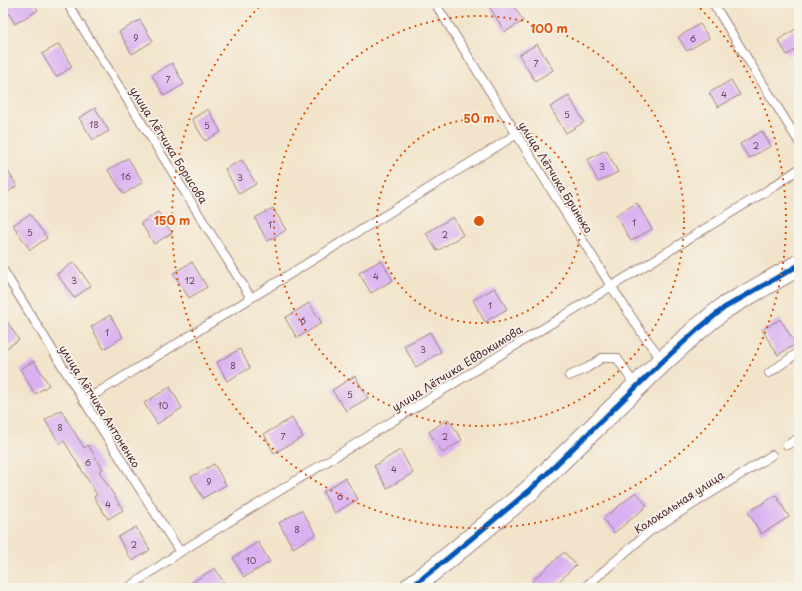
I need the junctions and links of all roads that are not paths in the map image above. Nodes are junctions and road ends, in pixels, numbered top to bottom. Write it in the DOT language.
graph roads {
  1 [pos="67,3"];
  2 [pos="435,3"];
  3 [pos="713,3"];
  4 [pos="516,134"];
  5 [pos="799,142"];
  6 [pos="799,169"];
  7 [pos="799,265"];
  8 [pos="3,270"];
  9 [pos="611,286"];
  10 [pos="251,298"];
  11 [pos="799,352"];
  12 [pos="663,361"];
  13 [pos="769,373"];
  14 [pos="569,376"];
  15 [pos="636,388"];
  16 [pos="84,401"];
  17 [pos="799,438"];
  18 [pos="787,445"];
  19 [pos="772,455"];
  20 [pos="180,552"];
  21 [pos="128,588"];
  22 [pos="410,588"];
  23 [pos="584,588"];
  1 -- 10 [label="lane, улица Лётчика Борисова"];
  2 -- 4 [label="lane, улица Лётчика Бринько"];
  3 -- 5 [label="lane"];
  4 -- 9 [label="lane, улица Лётчика Бринько"];
  4 -- 10 [label="lane"];
  6 -- 9 [label="lane, улица Лётчика Евдокимова"];
  7 -- 12 [label="street"];
  8 -- 16 [label="lane, улица Лётчика Антоненко"];
  9 -- 12 [label="lane, улица Лётчика Бринько"];
  9 -- 20 [label="lane, улица Лётчика Евдокимова"];
  10 -- 16 [label="lane"];
  11 -- 13 [label="lane"];
  12 -- 15 [label="street"];
  14 -- 15 [label="lane"];
  15 -- 22 [label="street"];
  16 -- 20 [label="lane, улица Лётчика Антоненко"];
  17 -- 18 [label="lane"];
  19 -- 23 [label="lane, Колокольная улица"];
  20 -- 21 [label="lane, улица Лётчика Евдокимова"];
}
